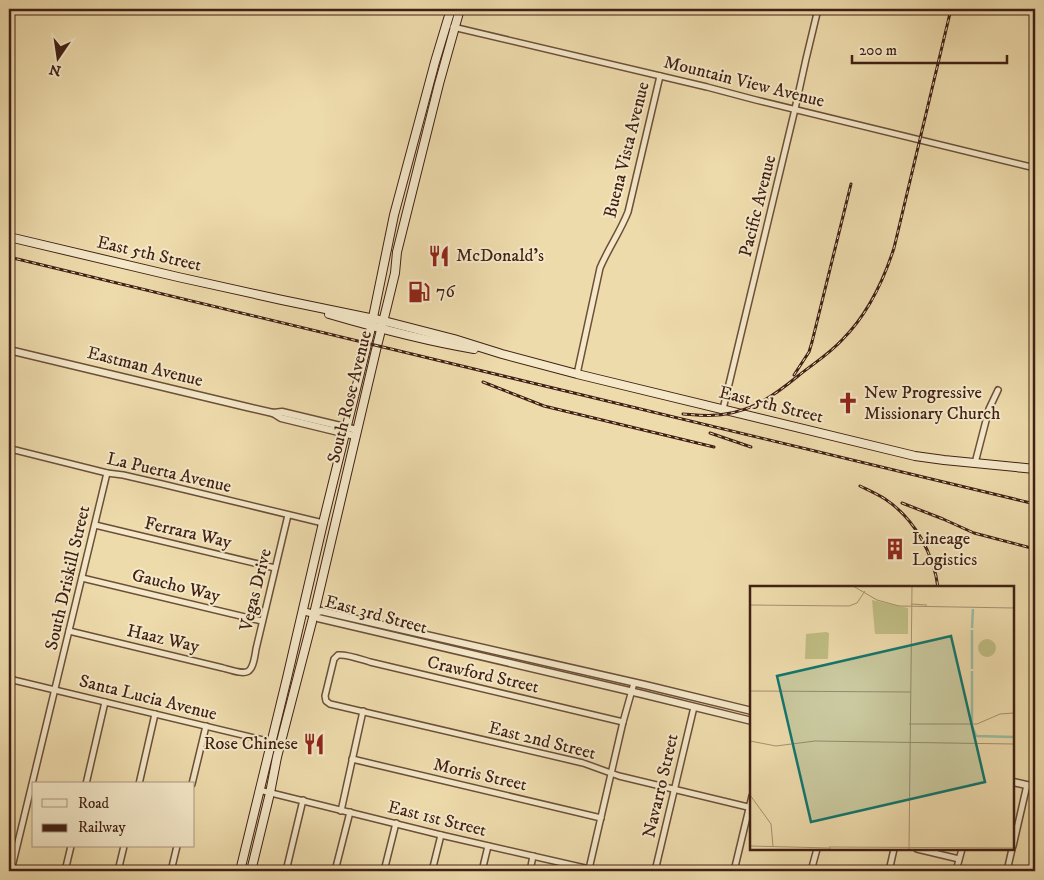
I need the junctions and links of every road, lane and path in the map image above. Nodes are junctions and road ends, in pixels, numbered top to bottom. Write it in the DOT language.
graph roads {
  1 [pos="450,9"];
  2 [pos="460,9"];
  3 [pos="818,9"];
  4 [pos="446,25"];
  5 [pos="454,27"];
  6 [pos="660,76"];
  7 [pos="795,109"];
  8 [pos="412,148"];
  9 [pos="1035,168"];
  10 [pos="407,211"];
  11 [pos="9,236"];
  12 [pos="372,322"];
  13 [pos="383,325"];
  14 [pos="9,350"];
  15 [pos="577,374"];
  16 [pos="998,390"];
  17 [pos="723,409"];
  18 [pos="346,431"];
  19 [pos="356,433"];
  20 [pos="9,451"];
  21 [pos="975,463"];
  22 [pos="1035,469"];
  23 [pos="107,473"];
  24 [pos="288,515"];
  25 [pos="323,523"];
  26 [pos="95,525"];
  27 [pos="275,568"];
  28 [pos="82,578"];
  29 [pos="303,611"];
  30 [pos="314,614"];
  31 [pos="262,621"];
  32 [pos="70,631"];
  33 [pos="336,656"];
  34 [pos="249,670"];
  35 [pos="9,678"];
  36 [pos="288,678"];
  37 [pos="634,683"];
  38 [pos="55,690"];
  39 [pos="632,692"];
  40 [pos="105,702"];
  41 [pos="719,703"];
  42 [pos="694,707"];
  43 [pos="750,711"];
  44 [pos="363,712"];
  45 [pos="717,713"];
  46 [pos="155,714"];
  47 [pos="750,721"];
  48 [pos="623,722"];
  49 [pos="285,725"];
  50 [pos="206,726"];
  51 [pos="271,742"];
  52 [pos="280,744"];
  53 [pos="352,760"];
  54 [pos="611,773"];
  55 [pos="33,782"];
  56 [pos="86,782"];
  57 [pos="139,782"];
  58 [pos="192,782"];
  59 [pos="1014,782"];
  60 [pos="32,785"];
  61 [pos="1027,785"];
  62 [pos="1035,787"];
  63 [pos="259,790"];
  64 [pos="674,790"];
  65 [pos="270,793"];
  66 [pos="302,800"];
  67 [pos="750,808"];
  68 [pos="342,810"];
  69 [pos="350,812"];
  70 [pos="601,818"];
  71 [pos="396,823"];
  72 [pos="441,835"];
  73 [pos="1014,840"];
  74 [pos="488,846"];
  75 [pos="71,848"];
  76 [pos="124,848"];
  77 [pos="177,848"];
  78 [pos="817,850"];
  79 [pos="894,850"];
  80 [pos="921,850"];
  81 [pos="962,850"];
  82 [pos="1012,850"];
  83 [pos="533,856"];
  84 [pos="959,859"];
  85 [pos="589,869"];
  86 [pos="11,871"];
  87 [pos="65,871"];
  88 [pos="118,871"];
  89 [pos="171,871"];
  90 [pos="240,871"];
  91 [pos="251,871"];
  92 [pos="286,871"];
  93 [pos="335,871"];
  94 [pos="384,871"];
  95 [pos="432,871"];
  96 [pos="482,871"];
  97 [pos="530,871"];
  98 [pos="598,871"];
  99 [pos="654,871"];
  100 [pos="734,871"];
  101 [pos="811,871"];
  102 [pos="889,871"];
  103 [pos="956,871"];
  104 [pos="1007,871"];
  1 -- 4 [label="main road, South Rose Avenue"];
  2 -- 5 [label="main road, South Rose Avenue"];
  3 -- 7 [label="street, Pacific Avenue"];
  4 -- 5 [label="street, Mountain View Avenue"];
  4 -- 8 [label="main road, South Rose Avenue"];
  5 -- 6 [label="street, Mountain View Avenue"];
  5 -- 10 [label="main road, South Rose Avenue"];
  6 -- 7 [label="street, Mountain View Avenue"];
  6 -- 15 [label="street, Buena Vista Avenue"];
  7 -- 9 [label="street, Mountain View Avenue"];
  7 -- 17 [label="street, Pacific Avenue"];
  8 -- 10 [label="main road"];
  8 -- 12 [label="main road, South Rose Avenue"];
  10 -- 13 [label="main road, South Rose Avenue"];
  11 -- 12 [label="main road, East 5th Street"];
  12 -- 13 [label="main road, East 5th Street"];
  12 -- 18 [label="main road, South Rose Avenue"];
  13 -- 15 [label="main road, East 5th Street"];
  13 -- 19 [label="main road, South Rose Avenue"];
  14 -- 18 [label="street, Eastman Avenue"];
  15 -- 17 [label="main road, East 5th Street"];
  16 -- 21 [label="street"];
  17 -- 21 [label="main road, East 5th Street"];
  18 -- 19 [label="street, Eastman Avenue"];
  18 -- 25 [label="main road, South Rose Avenue"];
  19 -- 30 [label="main road, South Rose Avenue"];
  20 -- 23 [label="street, La Puerta Avenue"];
  21 -- 22 [label="main road, East 5th Street"];
  23 -- 24 [label="street, La Puerta Avenue"];
  23 -- 26 [label="street, South Driskill Street"];
  24 -- 25 [label="street, La Puerta Avenue"];
  24 -- 27 [label="street, Vegas Drive"];
  25 -- 29 [label="main road, South Rose Avenue"];
  26 -- 27 [label="street, Ferrara Way"];
  26 -- 28 [label="street, South Driskill Street"];
  27 -- 31 [label="street, Vegas Drive"];
  28 -- 31 [label="street, Gaucho Way"];
  28 -- 32 [label="street, South Driskill Street"];
  29 -- 30 [label="street"];
  29 -- 36 [label="main road, South Rose Avenue"];
  30 -- 37 [label="street, East 3rd Street"];
  30 -- 39 [label="street, East 3rd Street"];
  30 -- 49 [label="main road, South Rose Avenue"];
  31 -- 34 [label="street, Vegas Drive"];
  32 -- 34 [label="street, Haaz Way"];
  32 -- 38 [label="street, South Driskill Street"];
  33 -- 44 [label="street, East 2nd Street"];
  33 -- 48 [label="street, Crawford Street"];
  35 -- 38 [label="street, Santa Lucia Avenue"];
  36 -- 49 [label="main road"];
  36 -- 51 [label="main road, South Rose Avenue"];
  37 -- 39 [label="street"];
  37 -- 41 [label="street, East 3rd Street"];
  38 -- 40 [label="street, Santa Lucia Avenue"];
  38 -- 55 [label="street, South Driskill Street"];
  39 -- 42 [label="street, East 3rd Street"];
  39 -- 48 [label="street"];
  40 -- 46 [label="street, Santa Lucia Avenue"];
  40 -- 56 [label="street"];
  41 -- 43 [label="street, East 3rd Street"];
  41 -- 45 [label="street"];
  42 -- 45 [label="street, East 3rd Street"];
  42 -- 64 [label="street, Navarro Street"];
  44 -- 53 [label="street"];
  44 -- 54 [label="street, East 2nd Street"];
  45 -- 47 [label="street, East 3rd Street"];
  46 -- 50 [label="street, Santa Lucia Avenue"];
  46 -- 57 [label="street"];
  48 -- 54 [label="street"];
  49 -- 52 [label="main road, South Rose Avenue"];
  50 -- 51 [label="street, Santa Lucia Avenue"];
  50 -- 58 [label="street"];
  51 -- 52 [label="street, Santa Lucia Avenue"];
  51 -- 63 [label="main road, South Rose Avenue"];
  52 -- 65 [label="main road, South Rose Avenue"];
  53 -- 68 [label="street"];
  53 -- 70 [label="street, Morris Street"];
  54 -- 64 [label="street, East 2nd Street"];
  54 -- 70 [label="street"];
  59 -- 61 [label="street"];
  60 -- 86 [label="street, South Driskill Street"];
  61 -- 62 [label="street"];
  61 -- 73 [label="street"];
  63 -- 65 [label="street, East 1st Street"];
  63 -- 90 [label="main road, South Rose Avenue"];
  64 -- 67 [label="street, East 2nd Street"];
  64 -- 99 [label="street, Navarro Street"];
  65 -- 66 [label="street, East 1st Street"];
  65 -- 91 [label="main road, South Rose Avenue"];
  66 -- 68 [label="street, East 1st Street"];
  66 -- 92 [label="street"];
  67 -- 100 [label="street"];
  68 -- 69 [label="street, East 1st Street"];
  69 -- 71 [label="street, East 1st Street"];
  69 -- 93 [label="street"];
  70 -- 85 [label="street"];
  71 -- 72 [label="street, East 1st Street"];
  71 -- 94 [label="street"];
  72 -- 74 [label="street, East 1st Street"];
  72 -- 95 [label="street"];
  74 -- 83 [label="street, East 1st Street"];
  74 -- 96 [label="street"];
  75 -- 87 [label="street"];
  76 -- 88 [label="street"];
  77 -- 89 [label="street"];
  78 -- 101 [label="street"];
  79 -- 102 [label="street"];
  80 -- 84 [label="street"];
  81 -- 84 [label="street"];
  82 -- 104 [label="street"];
  83 -- 85 [label="street, East 1st Street"];
  83 -- 97 [label="street"];
  84 -- 103 [label="street"];
  85 -- 98 [label="street, East 1st Street"];
}
